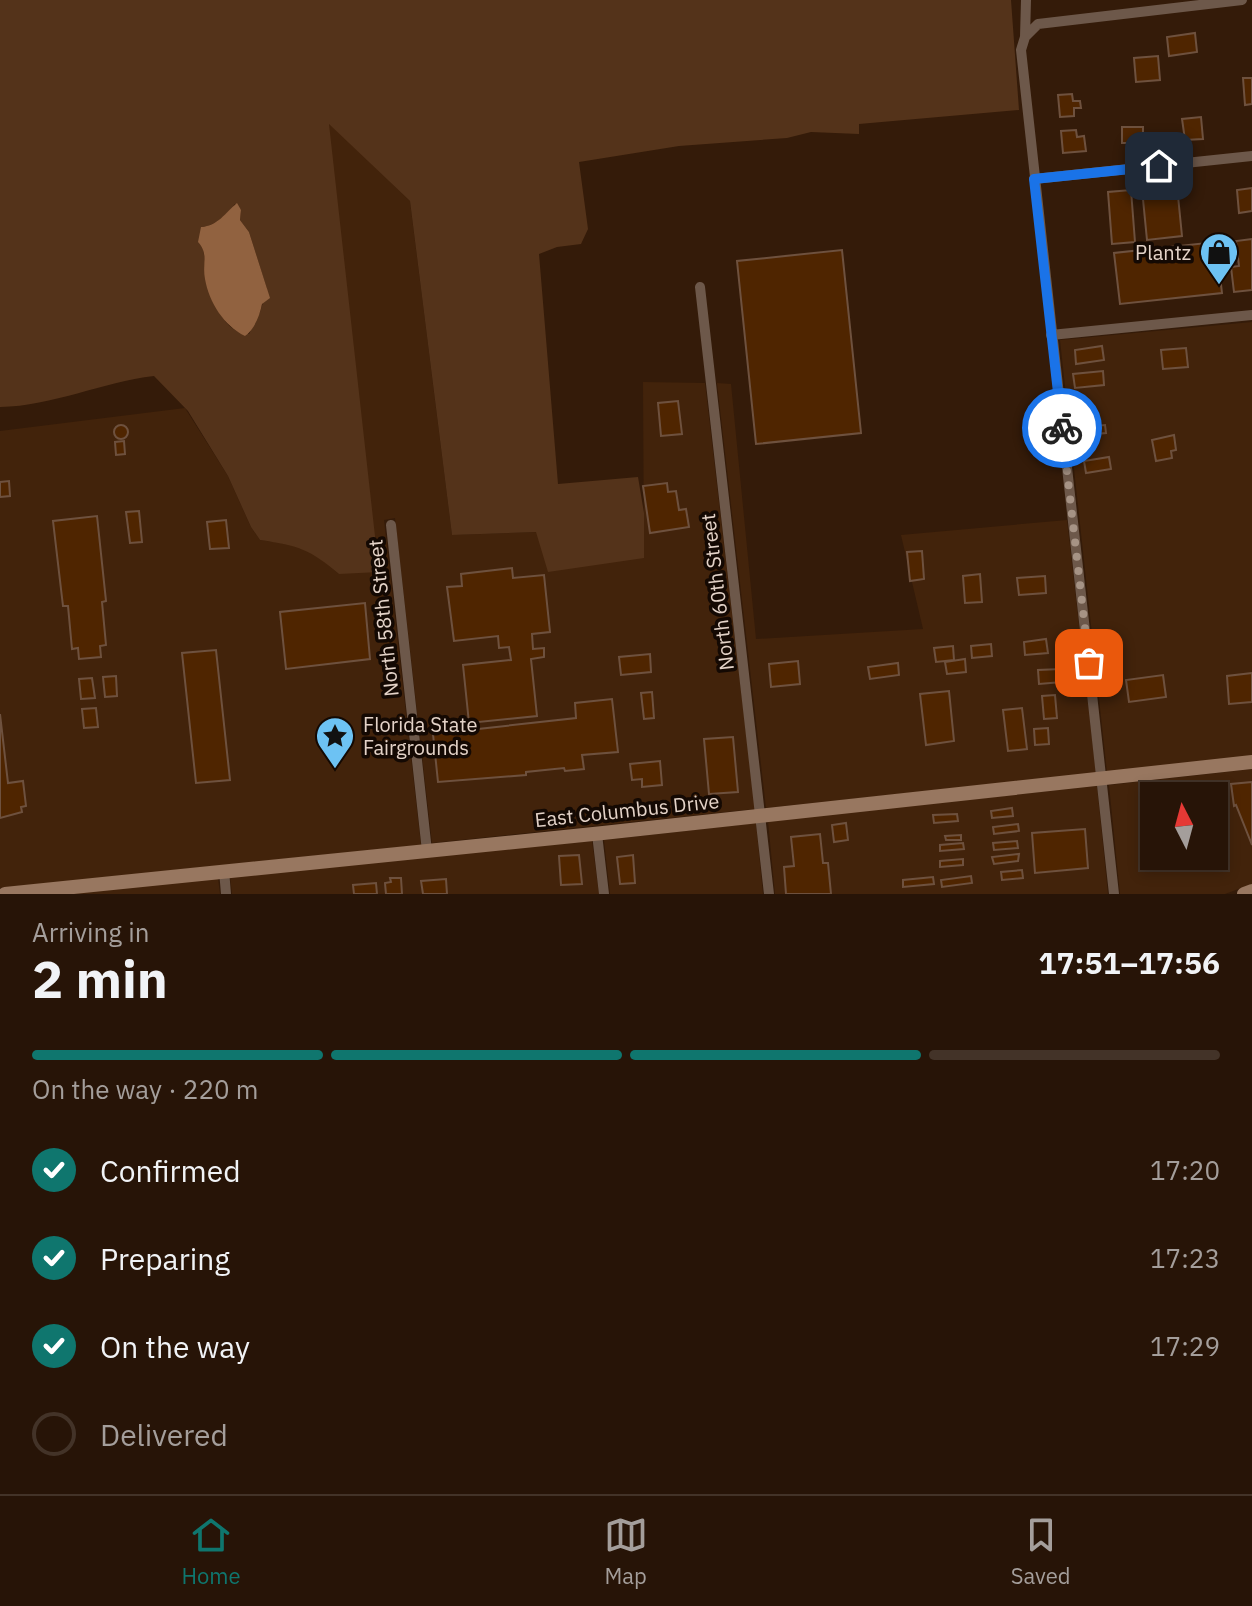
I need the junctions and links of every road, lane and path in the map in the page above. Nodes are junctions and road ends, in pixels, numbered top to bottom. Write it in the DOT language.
graph roads {
  1 [pos="1026,0"];
  2 [pos="1242,0"];
  3 [pos="1025,37"];
  4 [pos="1252,156"];
  5 [pos="1034,179"];
  6 [pos="700,287"];
  7 [pos="1252,315"];
  8 [pos="1051,335"];
  9 [pos="391,525"];
  10 [pos="1252,762"];
  11 [pos="1102,779"];
  12 [pos="761,815"];
  13 [pos="597,834"];
  14 [pos="427,851"];
  15 [pos="224,870"];
  16 [pos="1252,891"];
  17 [pos="5,894"];
  18 [pos="12,894"];
  19 [pos="226,894"];
  20 [pos="604,894"];
  21 [pos="769,894"];
  22 [pos="1114,894"];
  23 [pos="1244,894"];
  1 -- 3 [label="street"];
  2 -- 3 [label="street"];
  3 -- 5 [label="street"];
  4 -- 5 [label="street"];
  5 -- 8 [label="street"];
  6 -- 12 [label="street, North 60th Street"];
  7 -- 8 [label="street"];
  8 -- 11 [label="street"];
  9 -- 14 [label="street, North 58th Street"];
  10 -- 11 [label="main road, East Columbus Drive"];
  11 -- 12 [label="main road, East Columbus Drive"];
  11 -- 22 [label="street"];
  12 -- 13 [label="main road, East Columbus Drive"];
  12 -- 21 [label="street, North 60th Street"];
  13 -- 14 [label="main road, East Columbus Drive"];
  13 -- 20 [label="street"];
  14 -- 15 [label="main road, East Columbus Drive"];
  15 -- 18 [label="main road, East Columbus Drive"];
  15 -- 19 [label="street"];
  16 -- 23 [label="main road"];
  17 -- 18 [label="main road, East Columbus Drive"];
}
